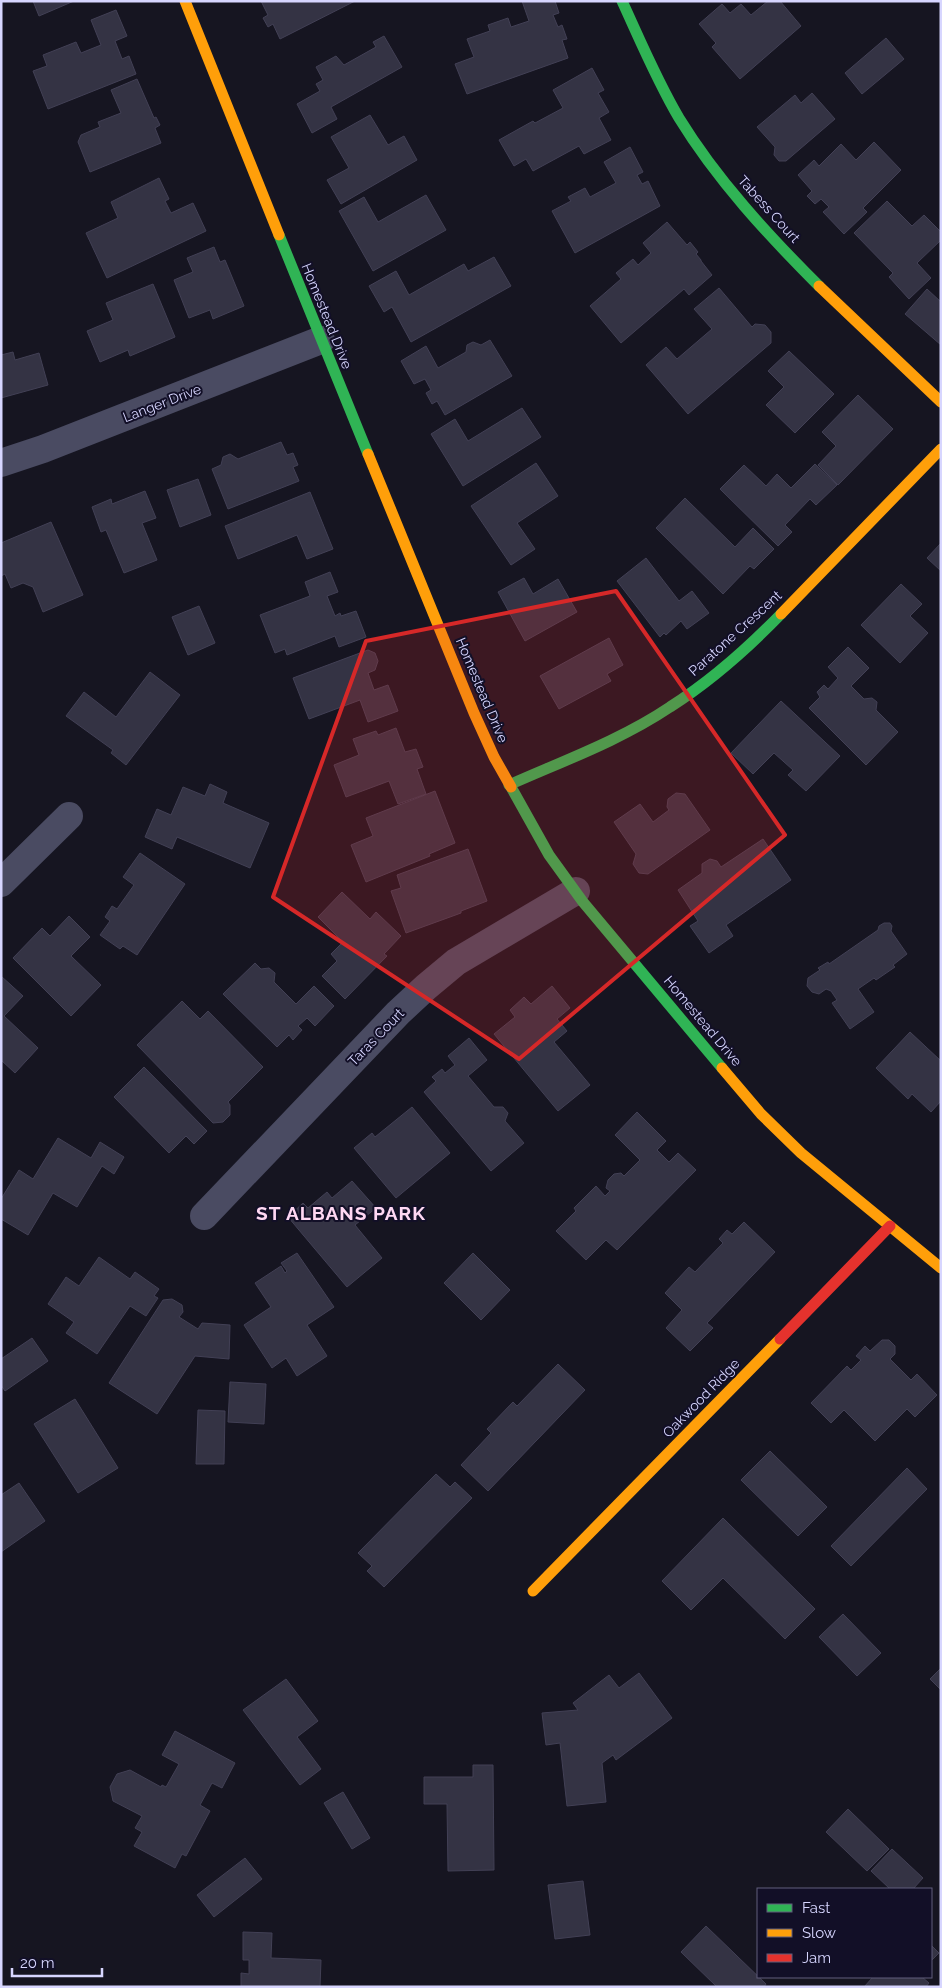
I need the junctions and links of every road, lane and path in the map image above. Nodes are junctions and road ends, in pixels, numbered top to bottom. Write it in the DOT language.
graph roads {
  1 [pos="185,1"];
  2 [pos="622,1"];
  3 [pos="321,340"];
  4 [pos="941,402"];
  5 [pos="941,449"];
  6 [pos="1,462"];
  7 [pos="510,785"];
  8 [pos="69,816"];
  9 [pos="1,883"];
  10 [pos="576,891"];
  11 [pos="204,1216"];
  12 [pos="890,1226"];
  13 [pos="941,1268"];
  14 [pos="533,1591"];
  1 -- 3 [label="street, Homestead Drive"];
  2 -- 4 [label="street, Tabess Court"];
  3 -- 6 [label="street, Langer Drive"];
  3 -- 7 [label="street, Homestead Drive"];
  5 -- 7 [label="street, Paratone Crescent"];
  7 -- 10 [label="street, Homestead Drive"];
  8 -- 9 [label="street"];
  10 -- 11 [label="street, Taras Court"];
  10 -- 12 [label="street, Homestead Drive"];
  12 -- 13 [label="street, Homestead Drive"];
  12 -- 14 [label="street, Oakwood Ridge"];
}
